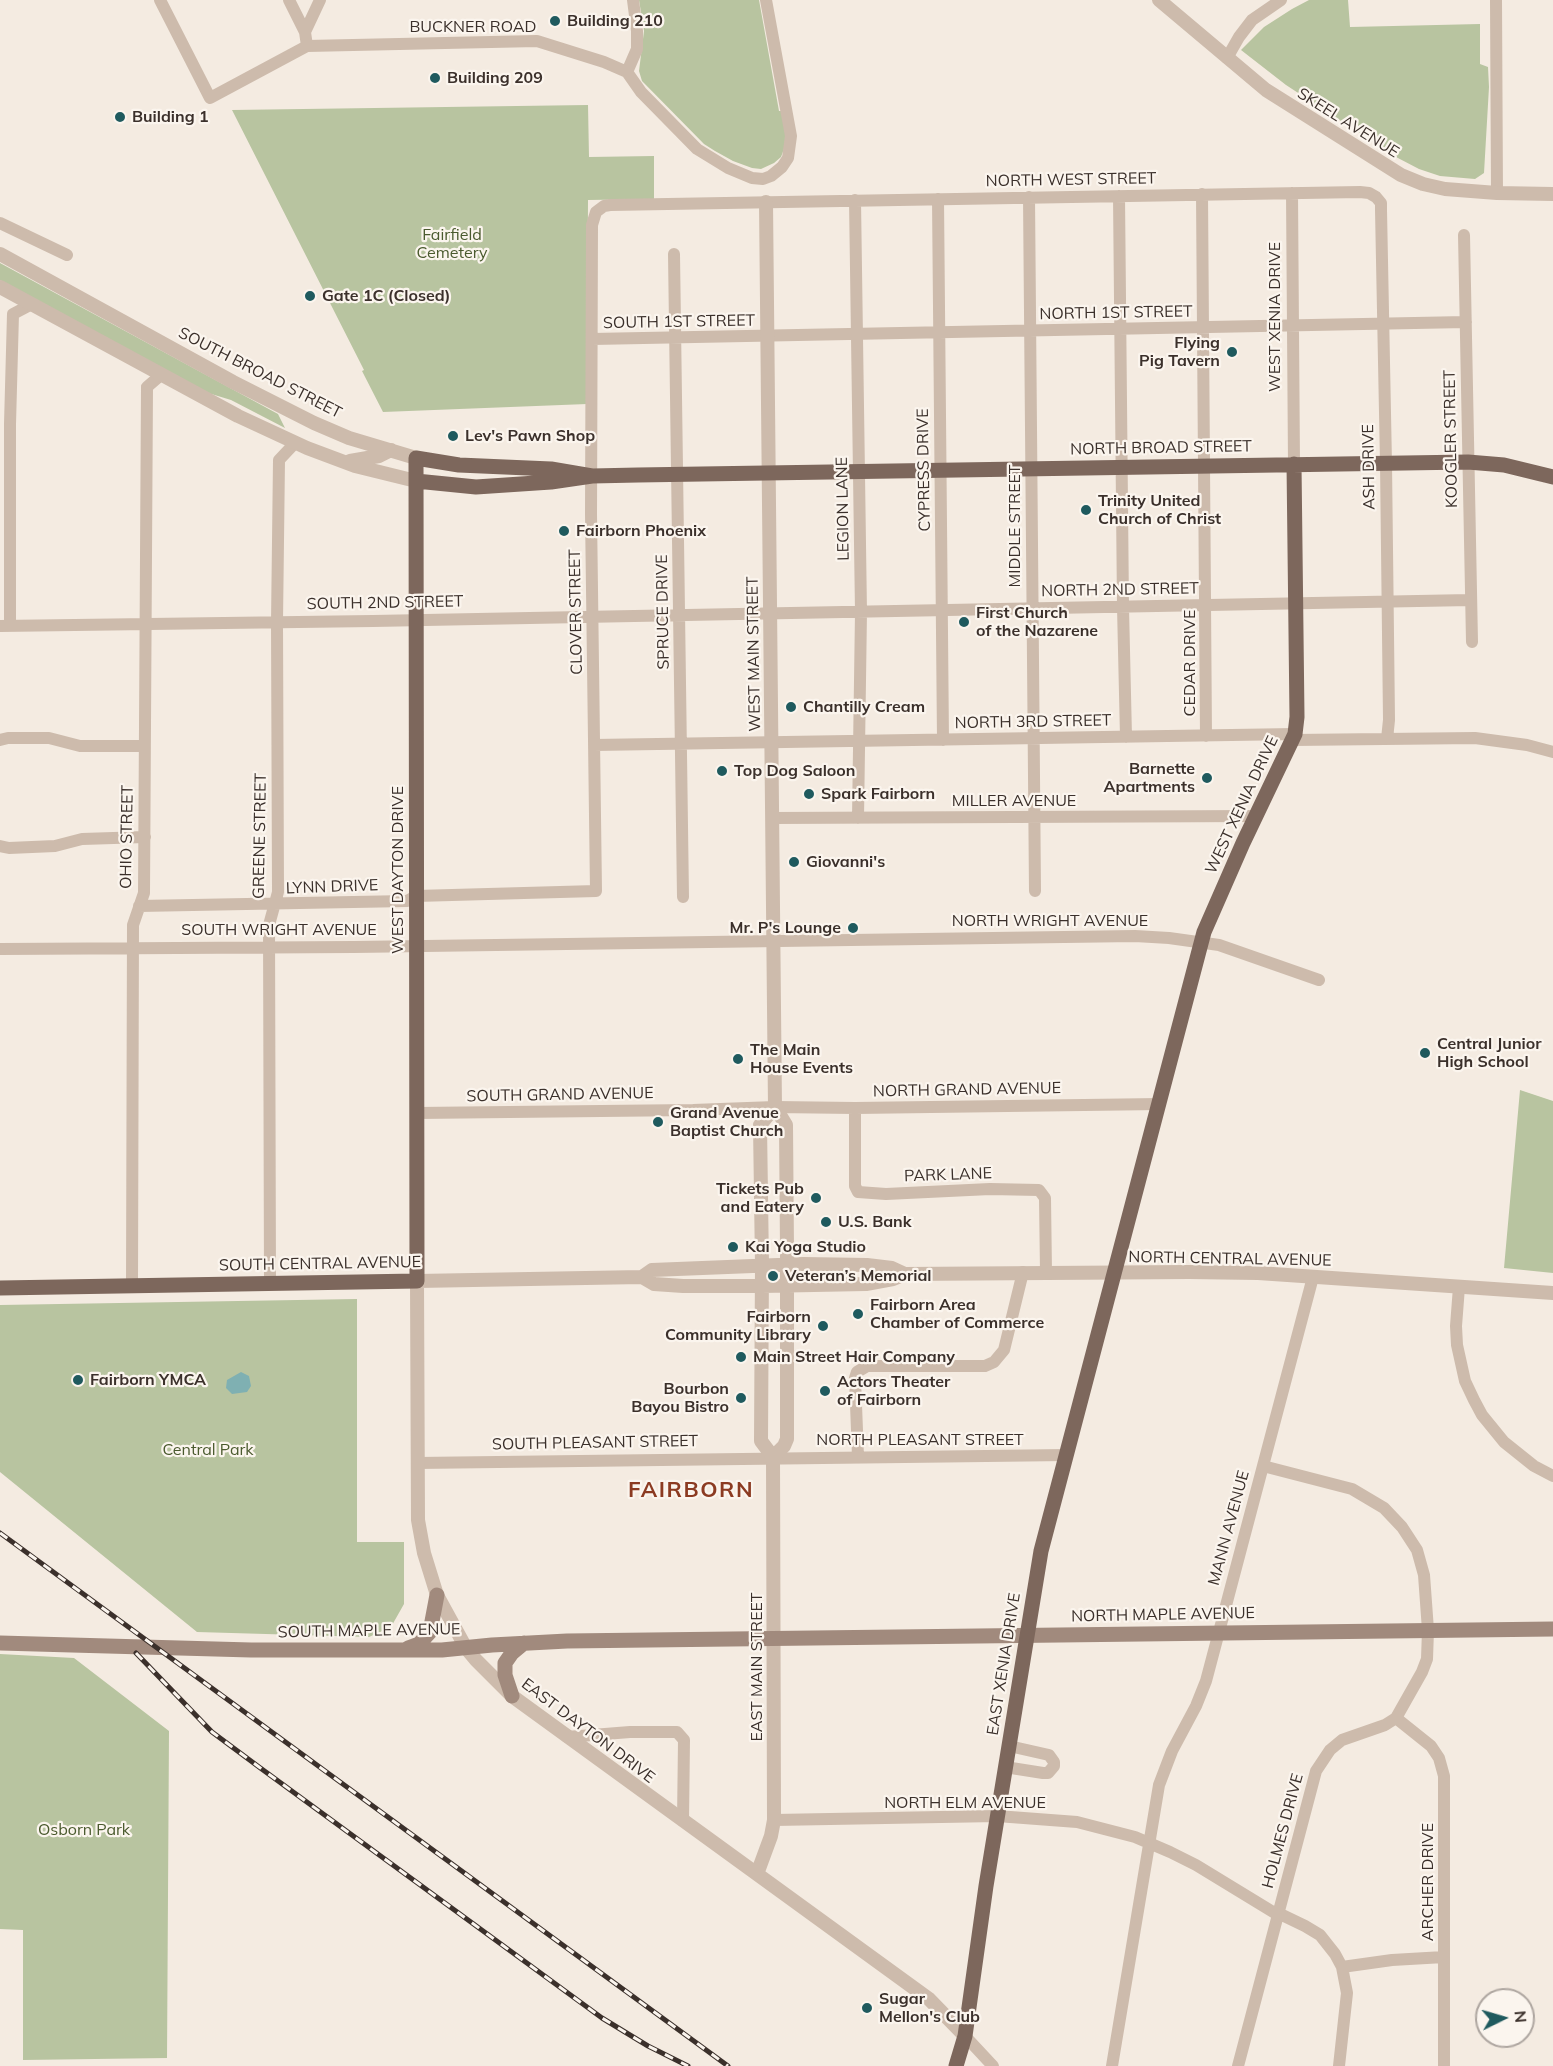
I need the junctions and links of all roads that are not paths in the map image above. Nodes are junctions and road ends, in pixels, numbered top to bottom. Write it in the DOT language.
graph roads {
  1 [pos="160,0"];
  2 [pos="289,0"];
  3 [pos="320,0"];
  4 [pos="633,0"];
  5 [pos="766,0"];
  6 [pos="1159,0"];
  7 [pos="1281,0"];
  8 [pos="1496,0"];
  9 [pos="305,32"];
  10 [pos="307,46"];
  11 [pos="1227,58"];
  12 [pos="627,72"];
  13 [pos="1292,193"];
  14 [pos="1497,193"];
  15 [pos="1202,194"];
  16 [pos="1553,194"];
  17 [pos="1119,196"];
  18 [pos="1029,197"];
  19 [pos="1376,197"];
  20 [pos="938,199"];
  21 [pos="855,200"];
  22 [pos="766,202"];
  23 [pos="0,223"];
  24 [pos="592,225"];
  25 [pos="1464,235"];
  26 [pos="0,254"];
  27 [pos="674,254"];
  28 [pos="67,255"];
  29 [pos="0,287"];
  30 [pos="32,304"];
  31 [pos="1466,322"];
  32 [pos="1383,324"];
  33 [pos="1293,326"];
  34 [pos="1202,328"];
  35 [pos="1120,329"];
  36 [pos="1030,331"];
  37 [pos="939,333"];
  38 [pos="857,335"];
  39 [pos="767,337"];
  40 [pos="592,339"];
  41 [pos="675,339"];
  42 [pos="162,374"];
  43 [pos="296,443"];
  44 [pos="391,450"];
  45 [pos="416,458"];
  46 [pos="343,462"];
  47 [pos="1468,462"];
  48 [pos="1386,463"];
  49 [pos="1294,464"];
  50 [pos="1203,465"];
  51 [pos="1122,467"];
  52 [pos="1031,468"];
  53 [pos="940,470"];
  54 [pos="858,471"];
  55 [pos="769,473"];
  56 [pos="676,475"];
  57 [pos="592,476"];
  58 [pos="1553,477"];
  59 [pos="416,481"];
  60 [pos="1470,600"];
  61 [pos="1387,602"];
  62 [pos="1296,604"];
  63 [pos="1206,605"];
  64 [pos="1123,607"];
  65 [pos="1032,608"];
  66 [pos="942,610"];
  67 [pos="861,612"];
  68 [pos="771,614"];
  69 [pos="680,615"];
  70 [pos="592,616"];
  71 [pos="415,619"];
  72 [pos="277,622"];
  73 [pos="144,624"];
  74 [pos="5,626"];
  75 [pos="1472,642"];
  76 [pos="1206,736"];
  77 [pos="1126,737"];
  78 [pos="1294,737"];
  79 [pos="1034,738"];
  80 [pos="1387,739"];
  81 [pos="0,740"];
  82 [pos="943,740"];
  83 [pos="859,741"];
  84 [pos="772,742"];
  85 [pos="682,743"];
  86 [pos="594,745"];
  87 [pos="144,746"];
  88 [pos="1553,752"];
  89 [pos="1256,816"];
  90 [pos="1034,817"];
  91 [pos="772,818"];
  92 [pos="858,818"];
  93 [pos="145,837"];
  94 [pos="0,846"];
  95 [pos="596,891"];
  96 [pos="1035,891"];
  97 [pos="416,896"];
  98 [pos="683,897"];
  99 [pos="276,904"];
  100 [pos="139,906"];
  101 [pos="774,941"];
  102 [pos="1202,943"];
  103 [pos="416,945"];
  104 [pos="270,946"];
  105 [pos="132,948"];
  106 [pos="0,949"];
  107 [pos="1319,980"];
  108 [pos="1160,1104"];
  109 [pos="775,1107"];
  110 [pos="855,1108"];
  111 [pos="417,1113"];
  112 [pos="788,1265"];
  113 [pos="762,1266"];
  114 [pos="1023,1272"];
  115 [pos="1046,1272"];
  116 [pos="1115,1273"];
  117 [pos="905,1274"];
  118 [pos="642,1277"];
  119 [pos="1313,1277"];
  120 [pos="417,1281"];
  121 [pos="270,1284"];
  122 [pos="132,1285"];
  123 [pos="788,1285"];
  124 [pos="762,1286"];
  125 [pos="1459,1287"];
  126 [pos="0,1288"];
  127 [pos="1553,1293"];
  128 [pos="1067,1455"];
  129 [pos="773,1457"];
  130 [pos="858,1457"];
  131 [pos="417,1463"];
  132 [pos="1263,1466"];
  133 [pos="1553,1476"];
  134 [pos="437,1595"];
  135 [pos="1553,1629"];
  136 [pos="1428,1630"];
  137 [pos="1219,1632"];
  138 [pos="1028,1636"];
  139 [pos="774,1639"];
  140 [pos="0,1643"];
  141 [pos="524,1643"];
  142 [pos="466,1648"];
  143 [pos="404,1650"];
  144 [pos="512,1696"];
  145 [pos="1396,1718"];
  146 [pos="567,1737"];
  147 [pos="1009,1746"];
  148 [pos="1005,1767"];
  149 [pos="998,1816"];
  150 [pos="774,1820"];
  151 [pos="683,1821"];
  152 [pos="1148,1842"];
  153 [pos="757,1874"];
  154 [pos="1278,1914"];
  155 [pos="1444,1957"];
  156 [pos="1342,1967"];
  157 [pos="965,2036"];
  158 [pos="956,2066"];
  159 [pos="993,2066"];
  160 [pos="1112,2066"];
  161 [pos="1238,2066"];
  162 [pos="1339,2066"];
  163 [pos="1444,2066"];
  1 -- 10 [label="street"];
  2 -- 9 [label="street"];
  3 -- 9 [label="street"];
  4 -- 12 [label="street"];
  5 -- 12 [label="street"];
  6 -- 11 [label="street, SKEEL AVENUE"];
  7 -- 11 [label="street"];
  8 -- 14 [label="street"];
  9 -- 10 [label="street"];
  10 -- 12 [label="street, BUCKNER ROAD"];
  11 -- 14 [label="street, SKEEL AVENUE"];
  13 -- 15 [label="street, NORTH WEST STREET"];
  13 -- 19 [label="street, NORTH WEST STREET"];
  13 -- 33 [label="street, WEST XENIA DRIVE"];
  14 -- 16 [label="street, SKEEL AVENUE"];
  15 -- 17 [label="street, NORTH WEST STREET"];
  15 -- 34 [label="street, CEDAR DRIVE"];
  17 -- 18 [label="street, NORTH WEST STREET"];
  17 -- 35 [label="street"];
  18 -- 20 [label="street, NORTH WEST STREET"];
  18 -- 36 [label="street, MIDDLE STREET"];
  19 -- 32 [label="street, ASH DRIVE"];
  20 -- 21 [label="street, NORTH WEST STREET"];
  20 -- 37 [label="street, CYPRESS DRIVE"];
  21 -- 22 [label="street, NORTH WEST STREET"];
  21 -- 38 [label="street, LEGION LANE"];
  22 -- 24 [label="street, NORTH WEST STREET"];
  22 -- 39 [label="street, WEST MAIN STREET"];
  23 -- 28 [label="street"];
  24 -- 40 [label="street, CLOVER STREET"];
  25 -- 31 [label="street, KOOGLER STREET"];
  26 -- 44 [label="street, SOUTH BROAD STREET"];
  27 -- 41 [label="street, SPRUCE DRIVE"];
  29 -- 30 [label="street, SOUTH BROAD STREET"];
  30 -- 42 [label="street, SOUTH BROAD STREET"];
  30 -- 74 [label="street"];
  31 -- 32 [label="street, NORTH 1ST STREET"];
  31 -- 47 [label="street, KOOGLER STREET"];
  32 -- 33 [label="street, NORTH 1ST STREET"];
  32 -- 48 [label="street, ASH DRIVE"];
  33 -- 34 [label="street, NORTH 1ST STREET"];
  33 -- 49 [label="street, WEST XENIA DRIVE"];
  34 -- 35 [label="street, NORTH 1ST STREET"];
  34 -- 50 [label="street, CEDAR DRIVE"];
  35 -- 36 [label="street, NORTH 1ST STREET"];
  35 -- 51 [label="street"];
  36 -- 37 [label="street, NORTH 1ST STREET"];
  36 -- 52 [label="street, MIDDLE STREET"];
  37 -- 38 [label="street, NORTH 1ST STREET"];
  37 -- 53 [label="street, CYPRESS DRIVE"];
  38 -- 39 [label="street, NORTH 1ST STREET"];
  38 -- 54 [label="street, LEGION LANE"];
  39 -- 41 [label="street, SOUTH 1ST STREET"];
  39 -- 55 [label="street, WEST MAIN STREET"];
  40 -- 41 [label="street, SOUTH 1ST STREET"];
  40 -- 57 [label="street, CLOVER STREET"];
  41 -- 56 [label="street, SPRUCE DRIVE"];
  42 -- 43 [label="street, SOUTH BROAD STREET"];
  42 -- 73 [label="street, OHIO STREET"];
  43 -- 46 [label="street, SOUTH BROAD STREET"];
  43 -- 72 [label="street, GREENE STREET"];
  44 -- 45 [label="street, SOUTH BROAD STREET"];
  44 -- 46 [label="street"];
  45 -- 57 [label="main road, SOUTH BROAD STREET"];
  45 -- 59 [label="main road, WEST DAYTON DRIVE"];
  46 -- 59 [label="street, SOUTH BROAD STREET"];
  47 -- 48 [label="main road, NORTH BROAD STREET"];
  47 -- 58 [label="main road, NORTH BROAD STREET"];
  47 -- 60 [label="street, KOOGLER STREET"];
  48 -- 49 [label="main road, NORTH BROAD STREET"];
  48 -- 61 [label="street, ASH DRIVE"];
  49 -- 50 [label="main road, NORTH BROAD STREET"];
  49 -- 62 [label="main road, WEST XENIA DRIVE"];
  50 -- 51 [label="main road, NORTH BROAD STREET"];
  50 -- 63 [label="street, CEDAR DRIVE"];
  51 -- 52 [label="main road, NORTH BROAD STREET"];
  51 -- 64 [label="street"];
  52 -- 53 [label="main road, NORTH BROAD STREET"];
  52 -- 65 [label="street, MIDDLE STREET"];
  53 -- 54 [label="main road, NORTH BROAD STREET"];
  53 -- 66 [label="street, CYPRESS DRIVE"];
  54 -- 55 [label="main road, NORTH BROAD STREET"];
  54 -- 67 [label="street, LEGION LANE"];
  55 -- 56 [label="main road, SOUTH BROAD STREET"];
  55 -- 68 [label="street, WEST MAIN STREET"];
  56 -- 57 [label="main road, SOUTH BROAD STREET"];
  56 -- 69 [label="street, SPRUCE DRIVE"];
  57 -- 59 [label="main road, SOUTH BROAD STREET"];
  57 -- 70 [label="street, CLOVER STREET"];
  59 -- 71 [label="main road, WEST DAYTON DRIVE"];
  60 -- 61 [label="street, NORTH 2ND STREET"];
  60 -- 75 [label="street, KOOGLER STREET"];
  61 -- 62 [label="street, NORTH 2ND STREET"];
  61 -- 80 [label="street, ASH DRIVE"];
  62 -- 63 [label="street, NORTH 2ND STREET"];
  62 -- 78 [label="main road, WEST XENIA DRIVE"];
  63 -- 64 [label="street, NORTH 2ND STREET"];
  63 -- 76 [label="street, CEDAR DRIVE"];
  64 -- 65 [label="street, NORTH 2ND STREET"];
  64 -- 77 [label="street"];
  65 -- 66 [label="street, NORTH 2ND STREET"];
  65 -- 79 [label="street, MIDDLE STREET"];
  66 -- 67 [label="street, NORTH 2ND STREET"];
  66 -- 82 [label="street, CYPRESS DRIVE"];
  67 -- 68 [label="street, NORTH 2ND STREET"];
  67 -- 83 [label="street, LEGION LANE"];
  68 -- 69 [label="street, SOUTH 2ND STREET"];
  68 -- 84 [label="street, WEST MAIN STREET"];
  69 -- 70 [label="street, SOUTH 2ND STREET"];
  69 -- 85 [label="street, SPRUCE DRIVE"];
  70 -- 71 [label="street, SOUTH 2ND STREET"];
  70 -- 86 [label="street, CLOVER STREET"];
  71 -- 72 [label="street, SOUTH 2ND STREET"];
  71 -- 97 [label="main road, WEST DAYTON DRIVE"];
  72 -- 73 [label="street, SOUTH 2ND STREET"];
  72 -- 99 [label="street, GREENE STREET"];
  73 -- 74 [label="street, SOUTH 2ND STREET"];
  73 -- 87 [label="street, OHIO STREET"];
  76 -- 77 [label="street, NORTH 3RD STREET"];
  76 -- 78 [label="street, NORTH 3RD STREET"];
  77 -- 79 [label="street, NORTH 3RD STREET"];
  78 -- 80 [label="street, NORTH 3RD STREET"];
  78 -- 89 [label="main road, WEST XENIA DRIVE"];
  79 -- 82 [label="street, NORTH 3RD STREET"];
  79 -- 90 [label="street, MIDDLE STREET"];
  80 -- 88 [label="street, NORTH 3RD STREET"];
  81 -- 87 [label="street"];
  82 -- 83 [label="street, NORTH 3RD STREET"];
  83 -- 84 [label="street, NORTH 3RD STREET"];
  83 -- 92 [label="street, LEGION LANE"];
  84 -- 85 [label="street, NORTH 3RD STREET"];
  84 -- 91 [label="street, WEST MAIN STREET"];
  85 -- 86 [label="street, NORTH 3RD STREET"];
  85 -- 98 [label="street, SPRUCE DRIVE"];
  86 -- 95 [label="street, CLOVER STREET"];
  87 -- 93 [label="street, OHIO STREET"];
  89 -- 90 [label="street, MILLER AVENUE"];
  89 -- 102 [label="main road, WEST XENIA DRIVE"];
  90 -- 92 [label="street, MILLER AVENUE"];
  90 -- 96 [label="street, MIDDLE STREET"];
  91 -- 92 [label="street, MILLER AVENUE"];
  91 -- 101 [label="street, WEST MAIN STREET"];
  93 -- 94 [label="street"];
  93 -- 100 [label="street, OHIO STREET"];
  95 -- 97 [label="street, LYNN DRIVE"];
  97 -- 99 [label="street, LYNN DRIVE"];
  97 -- 103 [label="main road, WEST DAYTON DRIVE"];
  99 -- 100 [label="street, LYNN DRIVE"];
  99 -- 104 [label="street, GREENE STREET"];
  100 -- 105 [label="street, OHIO STREET"];
  101 -- 102 [label="street, NORTH WRIGHT AVENUE"];
  101 -- 103 [label="street, SOUTH WRIGHT AVENUE"];
  101 -- 109 [label="street, WEST MAIN STREET"];
  102 -- 107 [label="street, NORTH WRIGHT AVENUE"];
  102 -- 108 [label="main road, WEST XENIA DRIVE"];
  103 -- 104 [label="street, SOUTH WRIGHT AVENUE"];
  103 -- 111 [label="main road, WEST DAYTON DRIVE"];
  104 -- 105 [label="street, SOUTH WRIGHT AVENUE"];
  104 -- 121 [label="street, GREENE STREET"];
  105 -- 106 [label="street, SOUTH WRIGHT AVENUE"];
  105 -- 122 [label="street, OHIO STREET"];
  108 -- 110 [label="street, NORTH GRAND AVENUE"];
  108 -- 116 [label="main road, WEST XENIA DRIVE"];
  109 -- 110 [label="street, NORTH GRAND AVENUE"];
  109 -- 111 [label="street, SOUTH GRAND AVENUE"];
  109 -- 112 [label="street, WEST MAIN STREET"];
  109 -- 113 [label="street"];
  110 -- 115 [label="street, PARK LANE"];
  111 -- 120 [label="main road, WEST DAYTON DRIVE"];
  112 -- 113 [label="street, NORTH CENTRAL AVENUE"];
  112 -- 117 [label="street, NORTH CENTRAL AVENUE"];
  112 -- 123 [label="street, EAST MAIN STREET"];
  113 -- 118 [label="street, SOUTH CENTRAL AVENUE"];
  113 -- 124 [label="street, EAST MAIN STREET"];
  114 -- 115 [label="street, NORTH CENTRAL AVENUE"];
  114 -- 117 [label="street, NORTH CENTRAL AVENUE"];
  114 -- 130 [label="street"];
  115 -- 116 [label="street, NORTH CENTRAL AVENUE"];
  116 -- 119 [label="street, NORTH CENTRAL AVENUE"];
  116 -- 128 [label="main road, EAST XENIA DRIVE"];
  117 -- 123 [label="street, NORTH CENTRAL AVENUE"];
  118 -- 120 [label="street, SOUTH CENTRAL AVENUE"];
  118 -- 124 [label="street, SOUTH CENTRAL AVENUE"];
  119 -- 125 [label="street, NORTH CENTRAL AVENUE"];
  119 -- 132 [label="street, MANN AVENUE"];
  120 -- 121 [label="main road, SOUTH CENTRAL AVENUE"];
  120 -- 131 [label="street, EAST DAYTON DRIVE"];
  121 -- 122 [label="main road, SOUTH CENTRAL AVENUE"];
  122 -- 126 [label="main road, SOUTH CENTRAL AVENUE"];
  123 -- 124 [label="street, NORTH CENTRAL AVENUE"];
  123 -- 129 [label="street, EAST MAIN STREET"];
  124 -- 129 [label="street, EAST MAIN STREET"];
  125 -- 127 [label="street, NORTH CENTRAL AVENUE"];
  125 -- 133 [label="street"];
  128 -- 130 [label="street, NORTH PLEASANT STREET"];
  128 -- 138 [label="main road, EAST XENIA DRIVE"];
  129 -- 130 [label="street, NORTH PLEASANT STREET"];
  129 -- 131 [label="street, SOUTH PLEASANT STREET"];
  129 -- 139 [label="street, EAST MAIN STREET"];
  131 -- 134 [label="street, EAST DAYTON DRIVE"];
  132 -- 136 [label="street"];
  132 -- 137 [label="street, MANN AVENUE"];
  134 -- 142 [label="street, EAST DAYTON DRIVE"];
  134 -- 143 [label="main road"];
  135 -- 136 [label="main road, NORTH MAPLE AVENUE"];
  136 -- 137 [label="main road, NORTH MAPLE AVENUE"];
  136 -- 145 [label="street"];
  137 -- 138 [label="main road, NORTH MAPLE AVENUE"];
  137 -- 152 [label="street, MANN AVENUE"];
  138 -- 139 [label="main road, NORTH MAPLE AVENUE"];
  138 -- 147 [label="main road, EAST XENIA DRIVE"];
  139 -- 141 [label="main road, SOUTH MAPLE AVENUE"];
  139 -- 150 [label="street, EAST MAIN STREET"];
  140 -- 143 [label="main road, SOUTH MAPLE AVENUE"];
  141 -- 142 [label="main road, SOUTH MAPLE AVENUE"];
  141 -- 144 [label="main road"];
  142 -- 143 [label="main road, SOUTH MAPLE AVENUE"];
  142 -- 144 [label="street, EAST DAYTON DRIVE"];
  144 -- 146 [label="street, EAST DAYTON DRIVE"];
  145 -- 154 [label="street, HOLMES DRIVE"];
  145 -- 155 [label="street, ARCHER DRIVE"];
  146 -- 151 [label="street, EAST DAYTON DRIVE"];
  146 -- 151 [label="street"];
  147 -- 148 [label="main road, EAST XENIA DRIVE"];
  147 -- 148 [label="street"];
  148 -- 149 [label="main road, EAST XENIA DRIVE"];
  149 -- 150 [label="street, NORTH ELM AVENUE"];
  149 -- 152 [label="street, NORTH ELM AVENUE"];
  149 -- 157 [label="main road, EAST XENIA DRIVE"];
  150 -- 153 [label="street, EAST MAIN STREET"];
  151 -- 153 [label="street, EAST DAYTON DRIVE"];
  152 -- 154 [label="street, NORTH ELM AVENUE"];
  152 -- 160 [label="street, MANN AVENUE"];
  153 -- 157 [label="street, EAST DAYTON DRIVE"];
  154 -- 156 [label="street, NORTH ELM AVENUE"];
  154 -- 161 [label="street, HOLMES DRIVE"];
  155 -- 156 [label="street"];
  155 -- 163 [label="street, ARCHER DRIVE"];
  156 -- 162 [label="street, NORTH ELM AVENUE"];
  157 -- 158 [label="main road, EAST XENIA DRIVE"];
  157 -- 159 [label="street, EAST DAYTON DRIVE"];
}
